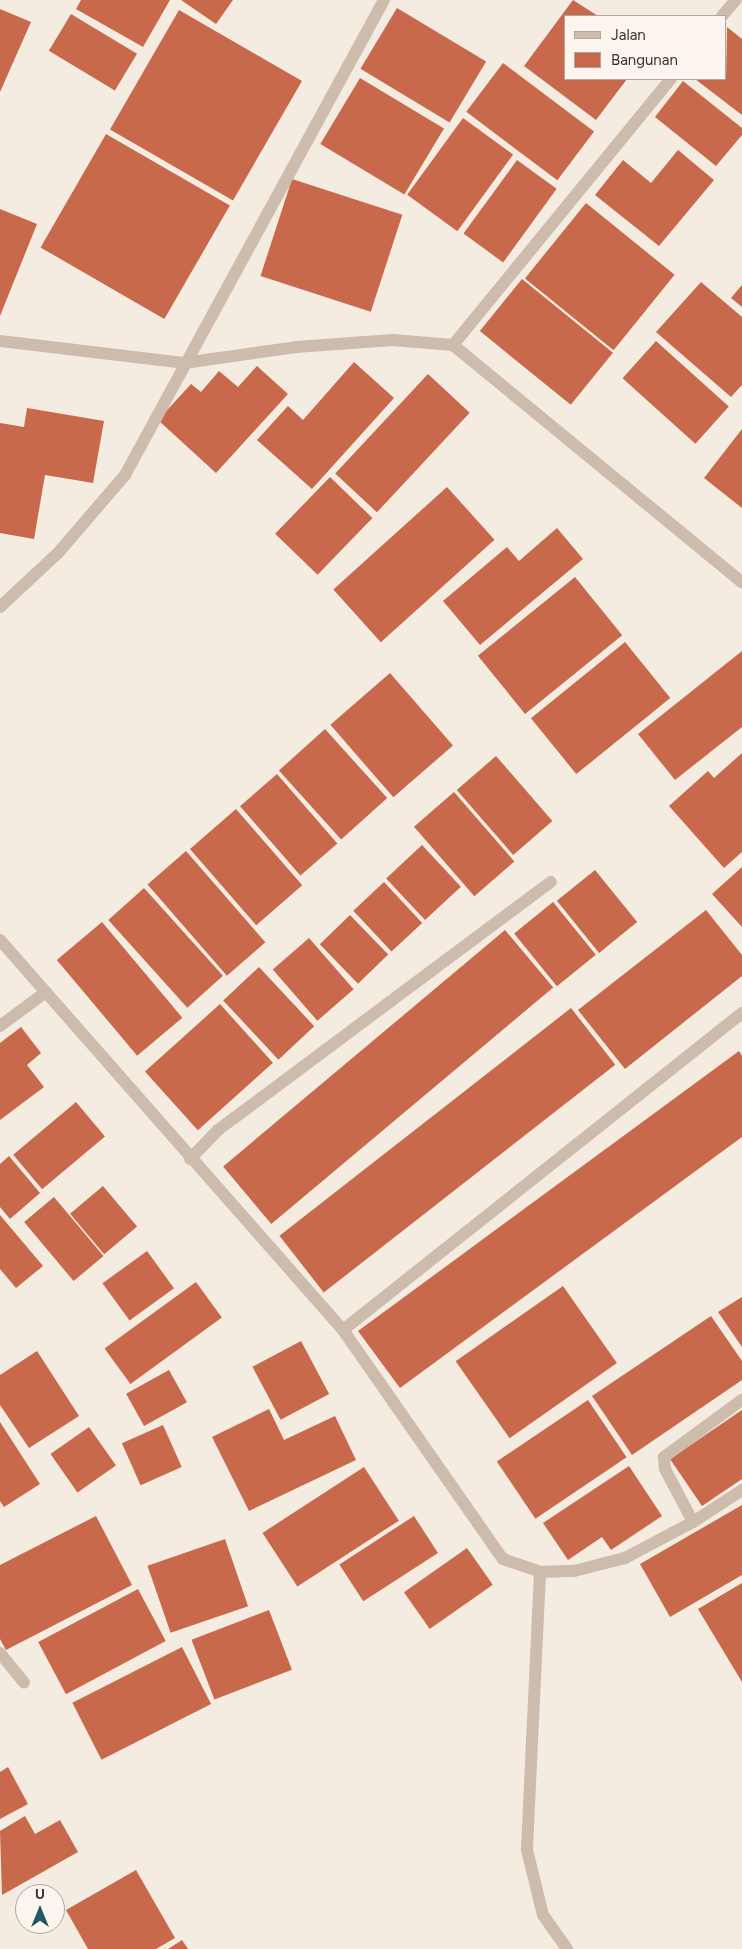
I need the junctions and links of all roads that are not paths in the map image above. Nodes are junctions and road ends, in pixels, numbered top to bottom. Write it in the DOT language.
graph roads {
  1 [pos="384,0"];
  2 [pos="736,0"];
  3 [pos="723,15"];
  4 [pos="670,80"];
  5 [pos="0,341"];
  6 [pos="453,345"];
  7 [pos="184,363"];
  8 [pos="742,582"];
  9 [pos="0,606"];
  10 [pos="551,882"];
  11 [pos="0,940"];
  12 [pos="46,992"];
  13 [pos="742,1013"];
  14 [pos="0,1026"];
  15 [pos="190,1159"];
  16 [pos="343,1330"];
  17 [pos="742,1400"];
  18 [pos="742,1490"];
  19 [pos="693,1522"];
  20 [pos="540,1572"];
  21 [pos="0,1653"];
  22 [pos="24,1683"];
  23 [pos="567,1949"];
  1 -- 7 [label="street"];
  2 -- 3 [label="street"];
  4 -- 6 [label="street"];
  5 -- 7 [label="street"];
  6 -- 7 [label="street"];
  6 -- 8 [label="street"];
  7 -- 9 [label="street"];
  10 -- 15 [label="street"];
  11 -- 12 [label="street"];
  12 -- 14 [label="street"];
  12 -- 15 [label="street"];
  13 -- 16 [label="street"];
  15 -- 16 [label="street"];
  16 -- 20 [label="street"];
  17 -- 19 [label="street"];
  18 -- 19 [label="street"];
  19 -- 20 [label="street"];
  20 -- 23 [label="street"];
  21 -- 22 [label="street"];
}
